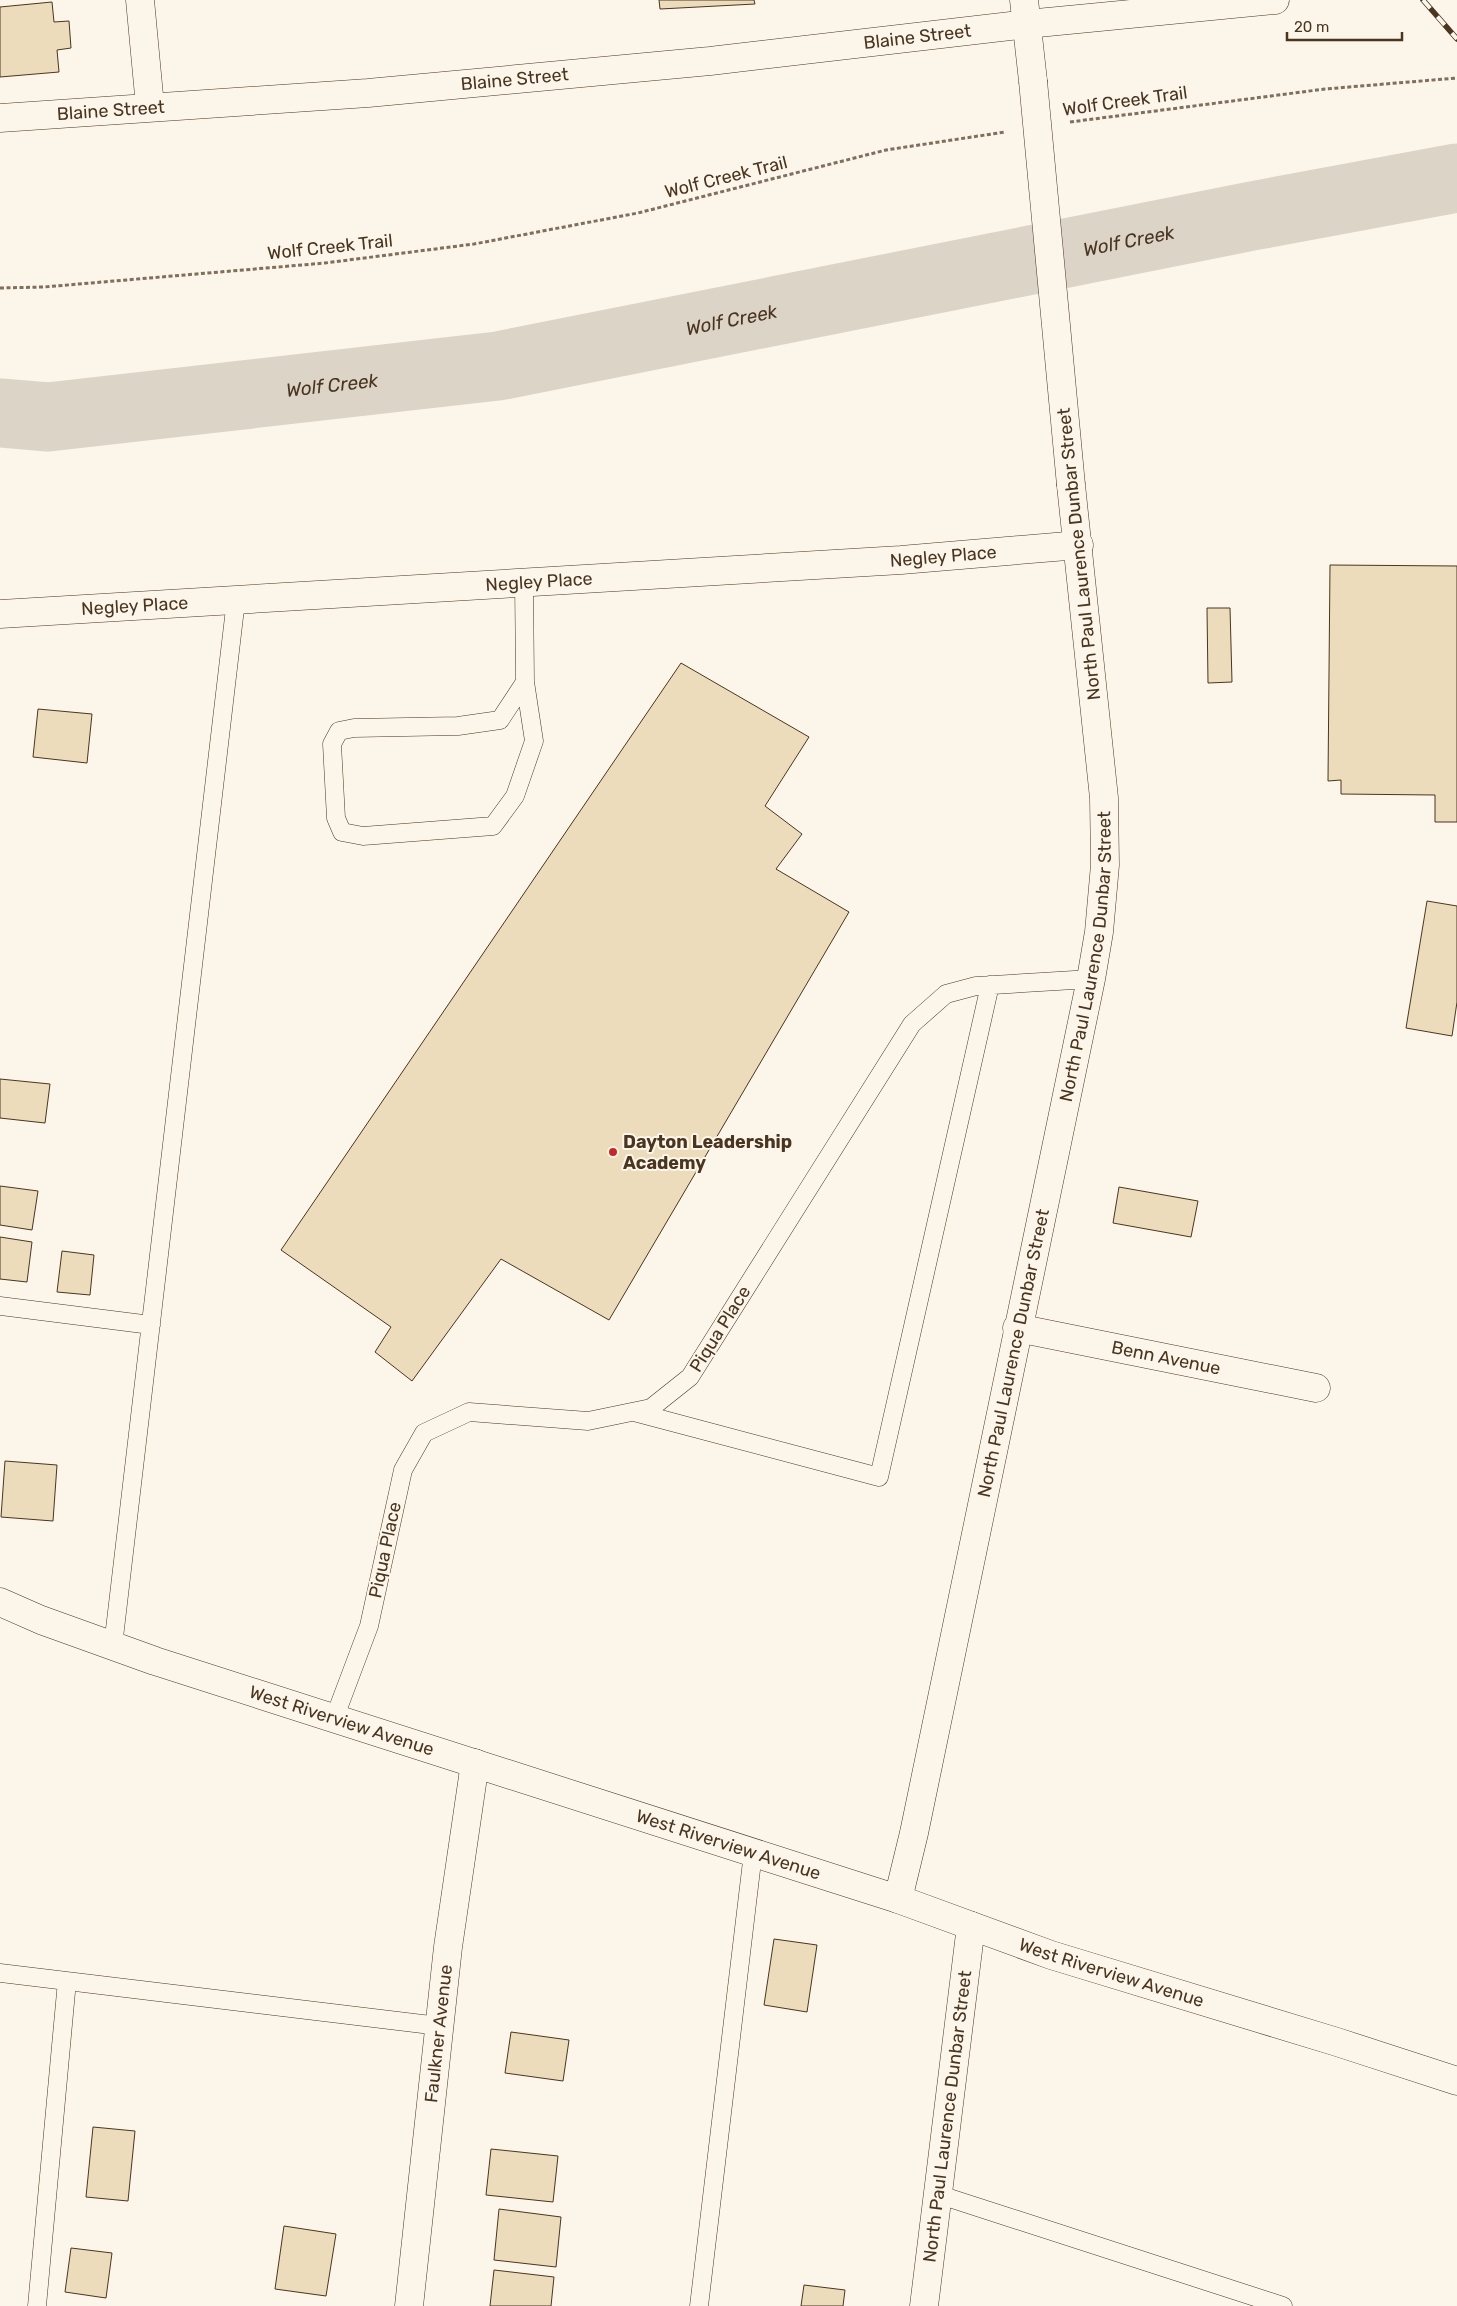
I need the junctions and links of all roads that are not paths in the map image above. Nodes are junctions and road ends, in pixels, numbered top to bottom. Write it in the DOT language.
graph roads {
  1 [pos="140,0"];
  2 [pos="1275,0"];
  3 [pos="1026,12"];
  4 [pos="150,106"];
  5 [pos="0,118"];
  6 [pos="1079,545"];
  7 [pos="524,582"];
  8 [pos="236,600"];
  9 [pos="0,614"];
  10 [pos="525,682"];
  11 [pos="1091,979"];
  12 [pos="990,985"];
  13 [pos="0,1306"];
  14 [pos="151,1325"];
  15 [pos="1017,1328"];
  16 [pos="1316,1388"];
  17 [pos="631,1412"];
  18 [pos="0,1602"];
  19 [pos="113,1646"];
  20 [pos="334,1719"];
  21 [pos="475,1763"];
  22 [pos="753,1853"];
  23 [pos="898,1899"];
  24 [pos="971,1926"];
  25 [pos="0,1973"];
  26 [pos="67,1980"];
  27 [pos="439,2026"];
  28 [pos="1457,2082"];
  29 [pos="937,2194"];
  30 [pos="37,2306"];
  31 [pos="408,2306"];
  32 [pos="699,2306"];
  33 [pos="924,2306"];
  34 [pos="1283,2306"];
  1 -- 4 [label="street"];
  2 -- 3 [label="street, Blaine Street"];
  3 -- 4 [label="street, Blaine Street"];
  3 -- 6 [label="street, North Paul Laurence Dunbar Street, bridge"];
  4 -- 5 [label="street, Blaine Street"];
  6 -- 7 [label="street, Negley Place"];
  6 -- 11 [label="street, North Paul Laurence Dunbar Street"];
  7 -- 8 [label="street, Negley Place"];
  7 -- 10 [label="lane"];
  8 -- 9 [label="street, Negley Place"];
  8 -- 14 [label="lane"];
  10 -- 10 [label="lane"];
  11 -- 12 [label="lane, Piqua Place"];
  11 -- 15 [label="street, North Paul Laurence Dunbar Street"];
  12 -- 17 [label="lane, Piqua Place"];
  12 -- 17 [label="lane"];
  13 -- 14 [label="lane"];
  14 -- 19 [label="lane"];
  15 -- 16 [label="street, Benn Avenue"];
  15 -- 23 [label="street, North Paul Laurence Dunbar Street"];
  17 -- 20 [label="lane, Piqua Place"];
  18 -- 19 [label="street, West Riverview Avenue"];
  19 -- 20 [label="street, West Riverview Avenue"];
  20 -- 21 [label="street, West Riverview Avenue"];
  21 -- 22 [label="street, West Riverview Avenue"];
  21 -- 27 [label="street, Faulkner Avenue"];
  22 -- 23 [label="street, West Riverview Avenue"];
  22 -- 32 [label="lane"];
  23 -- 24 [label="street, West Riverview Avenue"];
  24 -- 28 [label="street, West Riverview Avenue"];
  24 -- 29 [label="street, North Paul Laurence Dunbar Street"];
  25 -- 26 [label="lane"];
  26 -- 27 [label="lane"];
  26 -- 30 [label="lane"];
  27 -- 31 [label="street, Faulkner Avenue"];
  29 -- 33 [label="street, North Paul Laurence Dunbar Street"];
  29 -- 34 [label="lane"];
}
